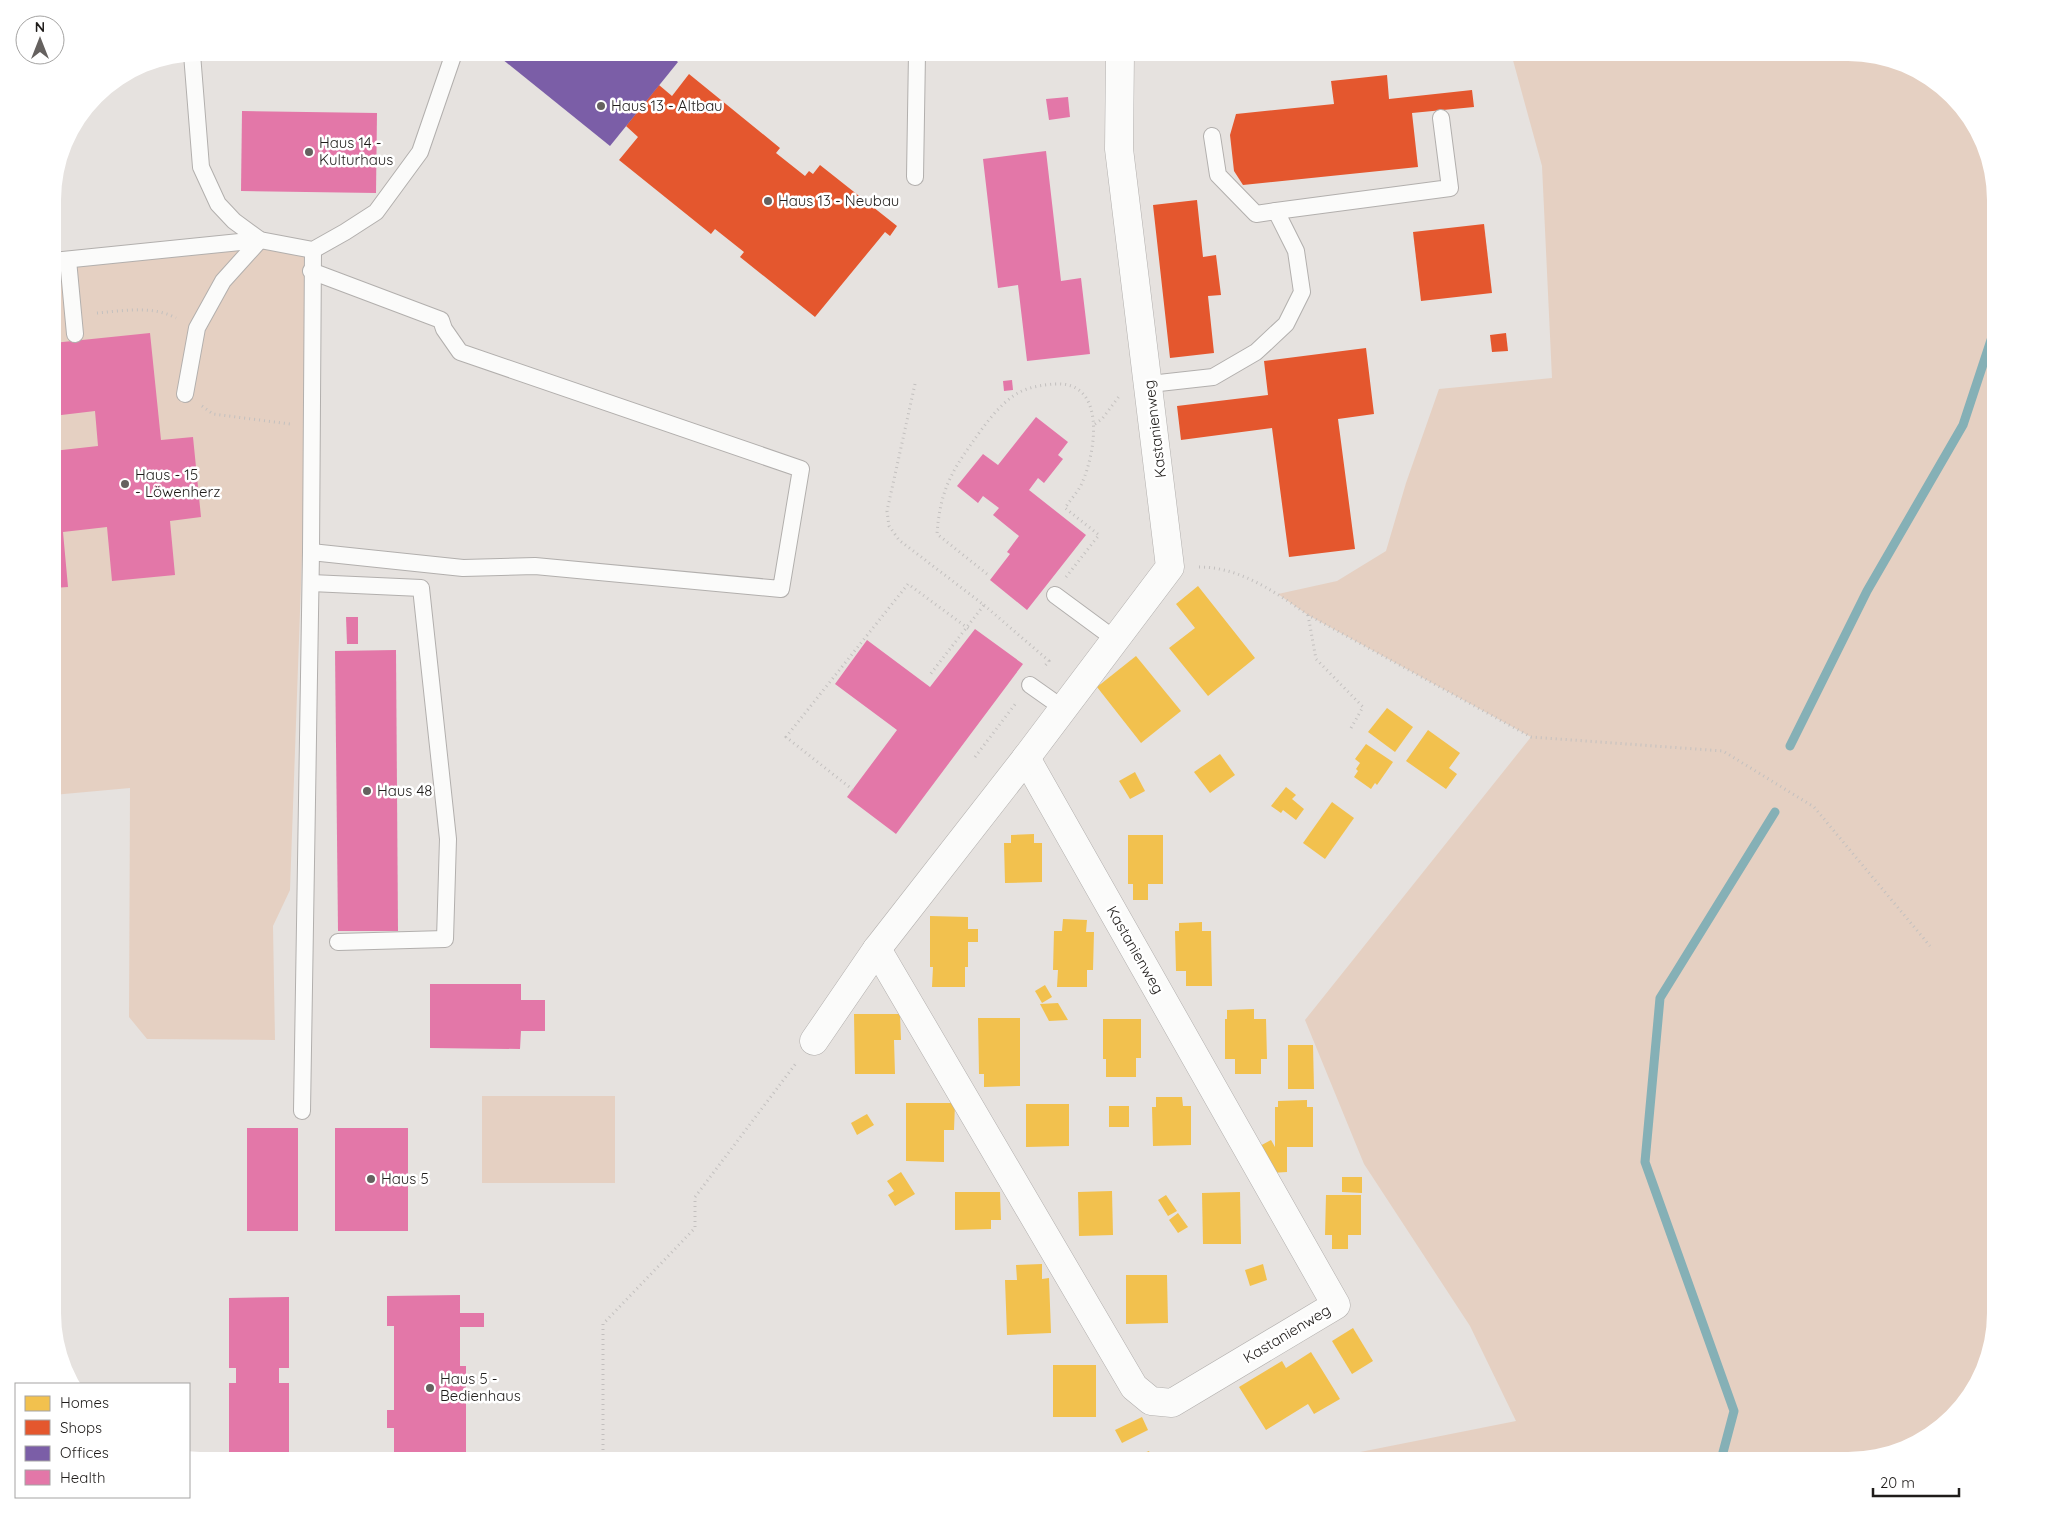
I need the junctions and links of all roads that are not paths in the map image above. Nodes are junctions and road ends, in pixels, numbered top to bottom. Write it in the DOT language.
graph roads {
  1 [pos="1120,61"];
  2 [pos="193,62"];
  3 [pos="451,62"];
  4 [pos="918,62"];
  5 [pos="1441,118"];
  6 [pos="1212,136"];
  7 [pos="915,177"];
  8 [pos="1276,211"];
  9 [pos="260,240"];
  10 [pos="312,250"];
  11 [pos="62,261"];
  12 [pos="62,269"];
  13 [pos="311,271"];
  14 [pos="75,334"];
  15 [pos="1150,384"];
  16 [pos="185,394"];
  17 [pos="311,552"];
  18 [pos="310,583"];
  19 [pos="1055,595"];
  20 [pos="1116,640"];
  21 [pos="1030,685"];
  22 [pos="1064,709"];
  23 [pos="1026,758"];
  24 [pos="338,942"];
  25 [pos="877,949"];
  26 [pos="814,1041"];
  27 [pos="302,1111"];
  1 -- 15 [label="street, Kastanienweg"];
  2 -- 9 [label="lane"];
  3 -- 10 [label="lane"];
  4 -- 7 [label="lane"];
  5 -- 8 [label="lane"];
  6 -- 8 [label="lane"];
  8 -- 15 [label="lane"];
  9 -- 10 [label="lane"];
  9 -- 11 [label="lane"];
  9 -- 16 [label="lane"];
  10 -- 13 [label="lane"];
  12 -- 14 [label="lane"];
  13 -- 17 [label="lane"];
  13 -- 17 [label="lane"];
  15 -- 20 [label="street, Kastanienweg"];
  17 -- 18 [label="lane"];
  18 -- 24 [label="lane"];
  18 -- 27 [label="lane"];
  19 -- 20 [label="lane"];
  20 -- 22 [label="street"];
  21 -- 22 [label="lane"];
  22 -- 23 [label="street"];
  23 -- 25 [label="street"];
  23 -- 25 [label="street, Kastanienweg"];
  25 -- 26 [label="street"];
}
